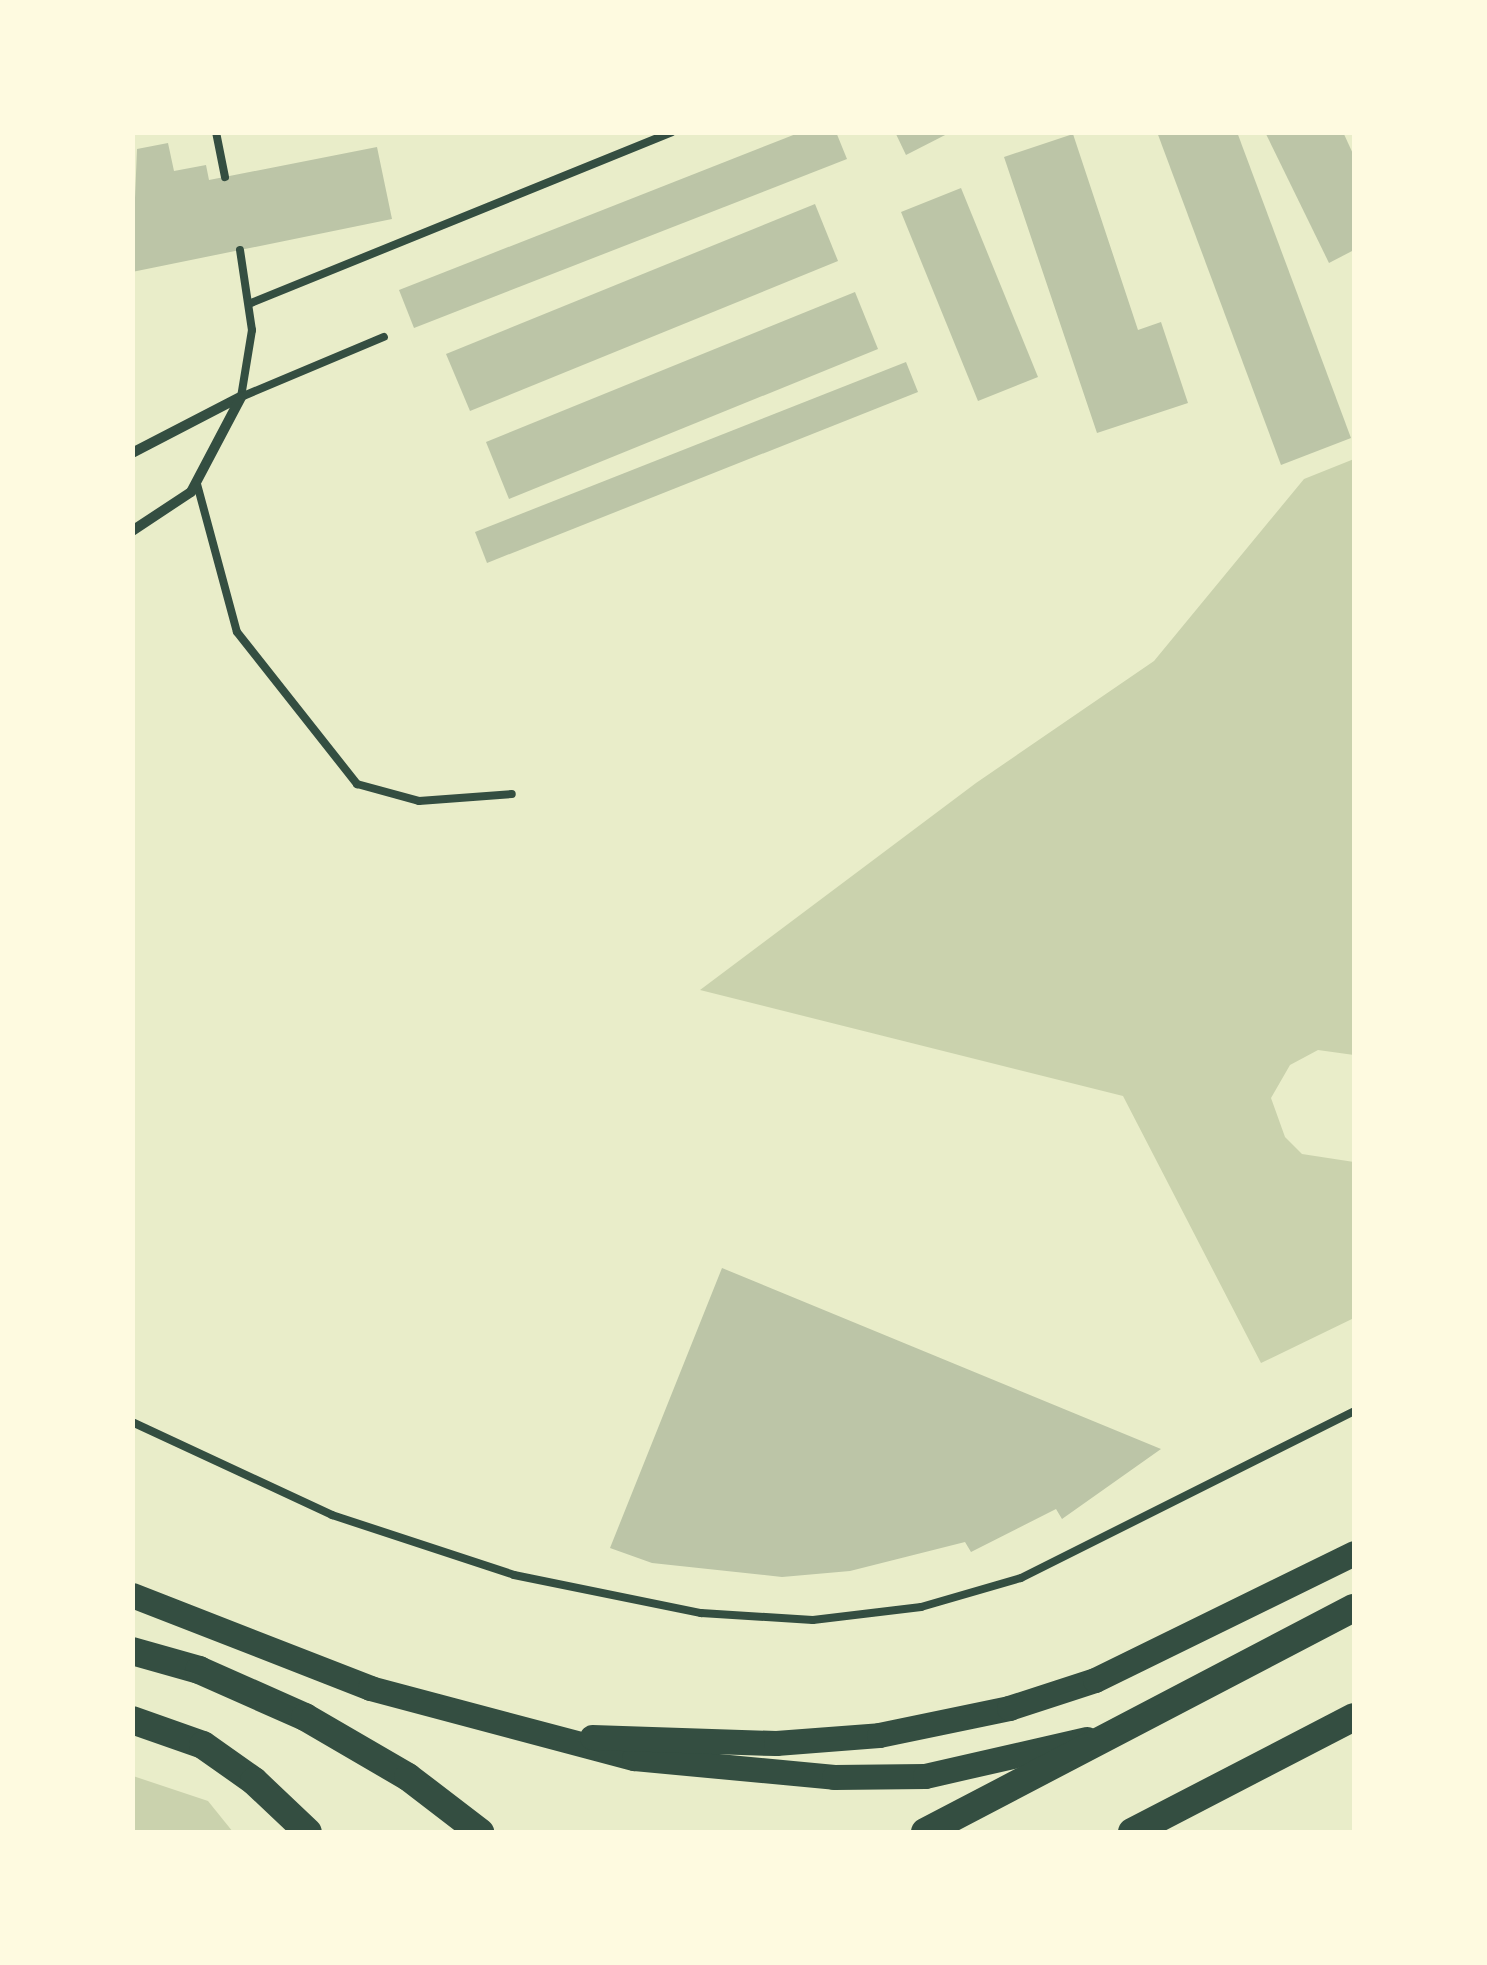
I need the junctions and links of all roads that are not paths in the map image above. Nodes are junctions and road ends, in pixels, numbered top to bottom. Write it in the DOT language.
graph roads {
  1 [pos="216,132"];
  2 [pos="672,132"];
  3 [pos="225,177"];
  4 [pos="240,250"];
  5 [pos="251,303"];
  6 [pos="384,337"];
  7 [pos="241,397"];
  8 [pos="132,453"];
  9 [pos="196,483"];
  10 [pos="132,531"];
  11 [pos="512,794"];
  12 [pos="1354,1411"];
  13 [pos="132,1422"];
  14 [pos="1354,1552"];
  15 [pos="132,1595"];
  16 [pos="1354,1608"];
  17 [pos="132,1651"];
  18 [pos="1354,1717"];
  19 [pos="132,1720"];
  20 [pos="1106,1734"];
  21 [pos="541,1736"];
  22 [pos="308,1832"];
  23 [pos="480,1832"];
  24 [pos="925,1832"];
  25 [pos="1132,1832"];
  1 -- 3 [label="lane"];
  2 -- 5 [label="lane"];
  4 -- 5 [label="lane"];
  5 -- 7 [label="lane"];
  6 -- 7 [label="lane"];
  7 -- 8 [label="street"];
  7 -- 9 [label="street"];
  9 -- 10 [label="street"];
  9 -- 11 [label="lane"];
  12 -- 13 [label="lane"];
  14 -- 21 [label="main road"];
  15 -- 21 [label="main road"];
  16 -- 20 [label="highway"];
  17 -- 23 [label="highway"];
  18 -- 25 [label="highway"];
  19 -- 22 [label="highway"];
  20 -- 21 [label="main road"];
  20 -- 24 [label="highway"];
}
